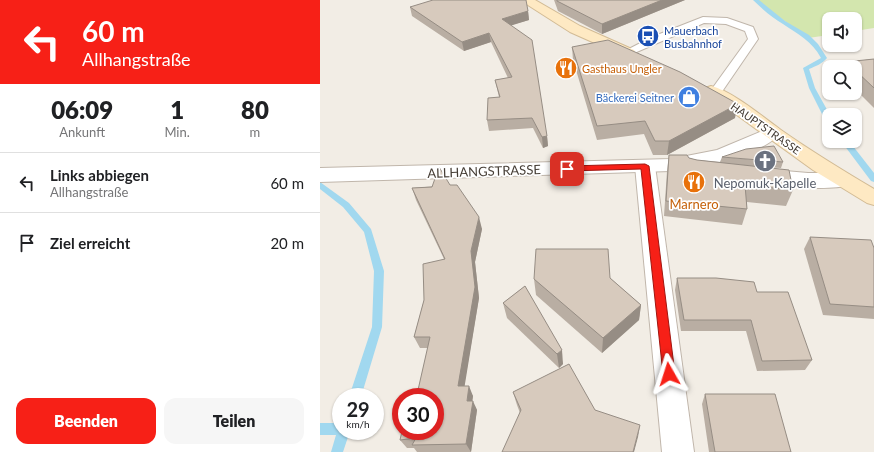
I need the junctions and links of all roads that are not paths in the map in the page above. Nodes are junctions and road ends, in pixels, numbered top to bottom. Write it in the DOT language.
graph roads {
  1 [pos="526,0"];
  2 [pos="628,52"];
  3 [pos="645,59"];
  4 [pos="699,84"];
  5 [pos="715,93"];
  6 [pos="772,132"];
  7 [pos="645,166"];
  8 [pos="671,166"];
  9 [pos="320,176"];
  10 [pos="843,180"];
  11 [pos="874,198"];
  12 [pos="678,452"];
  1 -- 2 [label="main road"];
  2 -- 3 [label="main road"];
  2 -- 5 [label="lane"];
  4 -- 5 [label="main road, HAUPTSTRASSE"];
  5 -- 6 [label="main road, HAUPTSTRASSE"];
  6 -- 8 [label="street, ALLHANGSTRASSE"];
  6 -- 10 [label="main road, HAUPTSTRASSE"];
  7 -- 8 [label="street, ALLHANGSTRASSE"];
  7 -- 9 [label="street, ALLHANGSTRASSE"];
  7 -- 12 [label="street"];
  8 -- 10 [label="street, ALLHANGSTRASSE"];
  10 -- 11 [label="main road, HAUPTSTRASSE"];
}
